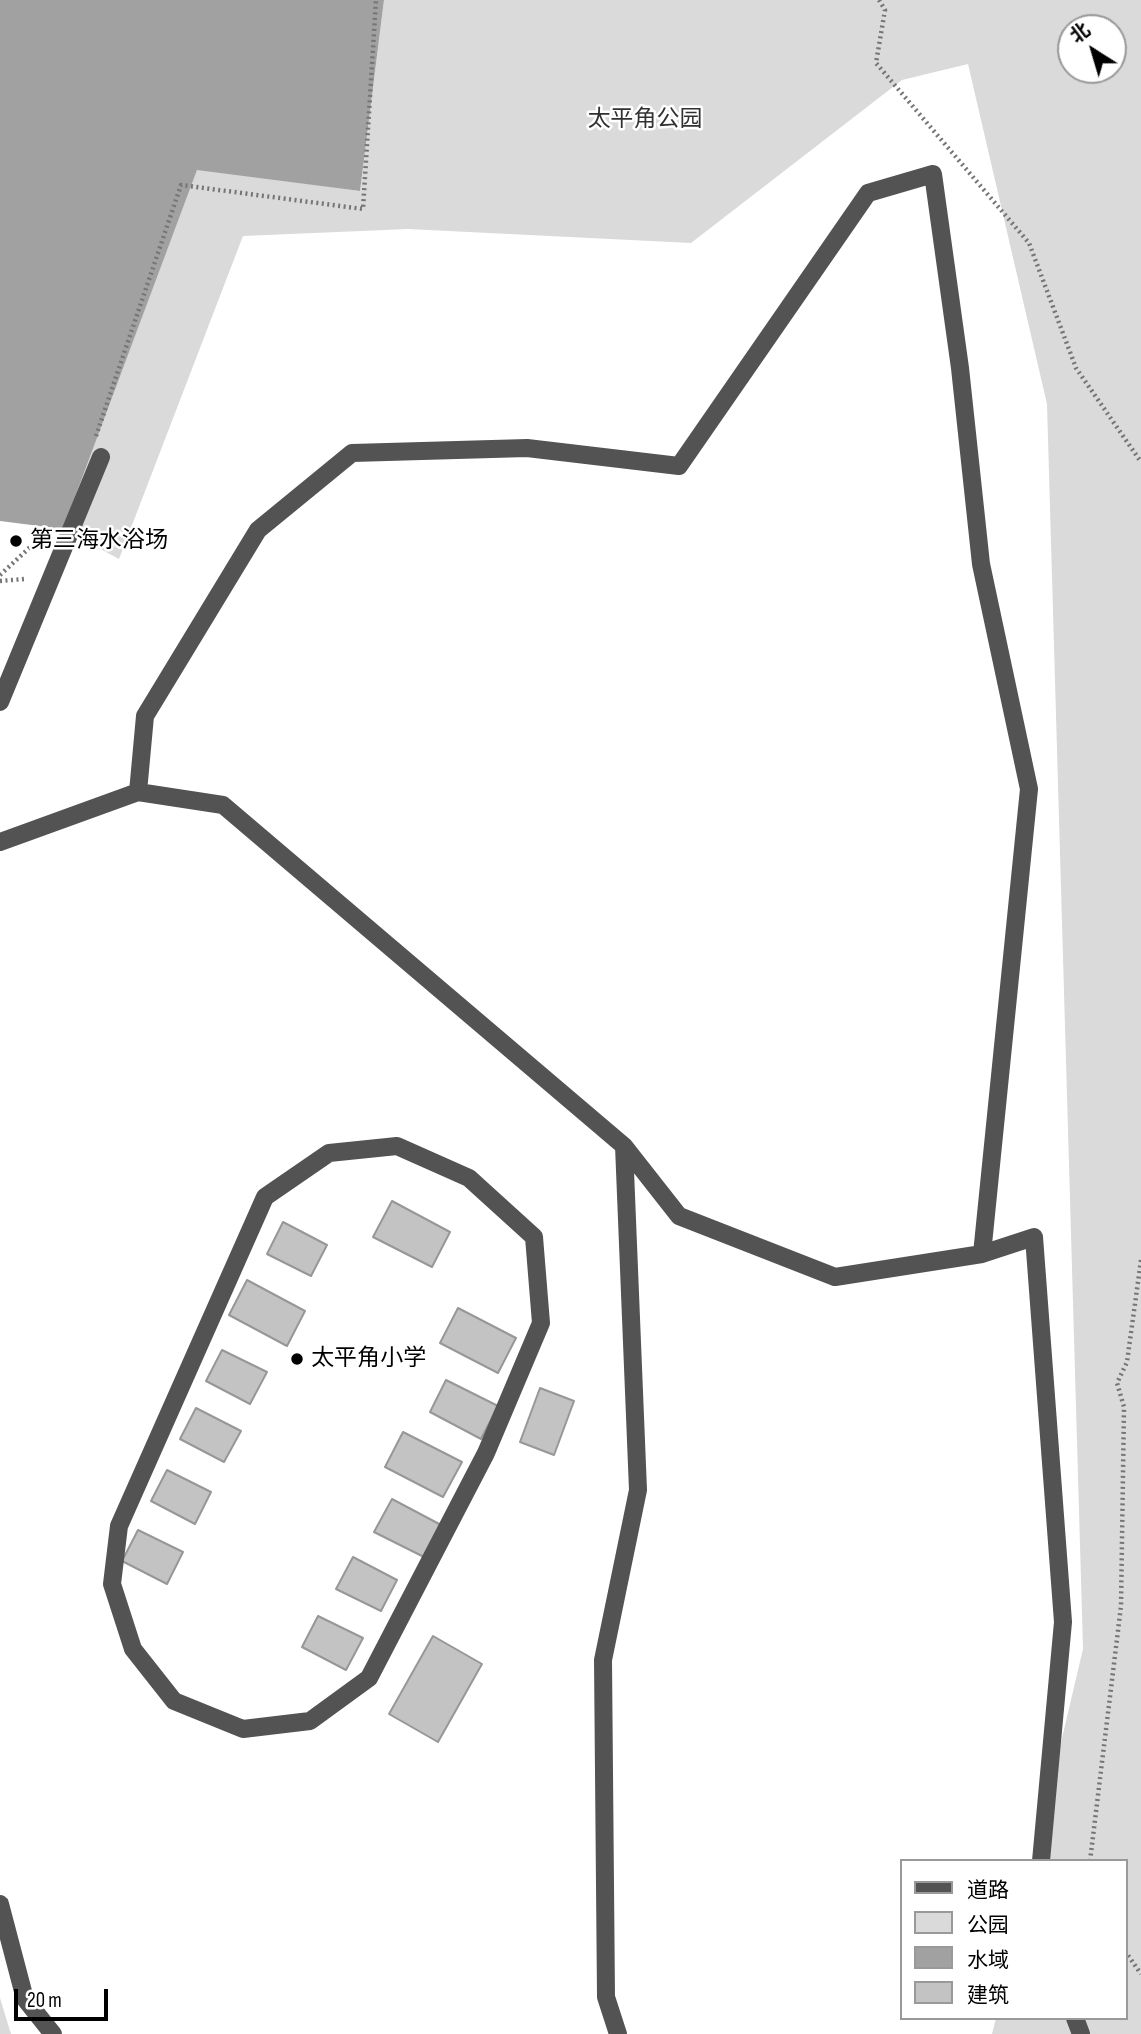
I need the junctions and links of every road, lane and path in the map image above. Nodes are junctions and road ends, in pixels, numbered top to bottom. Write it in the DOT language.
graph roads {
  1 [pos="376,0"];
  2 [pos="879,0"];
  3 [pos="97,451"];
  4 [pos="1141,462"];
  5 [pos="51,528"];
  6 [pos="0,575"];
  7 [pos="0,702"];
  8 [pos="138,792"];
  9 [pos="0,842"];
  10 [pos="624,1146"];
  11 [pos="265,1197"];
  12 [pos="982,1254"];
  13 [pos="1141,1260"];
  14 [pos="1041,1859"];
  15 [pos="1090,1859"];
  16 [pos="0,1903"];
  17 [pos="1127,1954"];
  18 [pos="1141,1973"];
  19 [pos="53,2034"];
  20 [pos="618,2034"];
  1 -- 3 [label="path"];
  2 -- 4 [label="path"];
  3 -- 7 [label="street"];
  5 -- 6 [label="path"];
  8 -- 9 [label="street"];
  8 -- 10 [label="street"];
  8 -- 12 [label="street"];
  10 -- 12 [label="street"];
  10 -- 20 [label="street"];
  11 -- 11 [label="street"];
  12 -- 14 [label="street"];
  13 -- 15 [label="path"];
  16 -- 19 [label="street"];
  17 -- 18 [label="path"];
}
